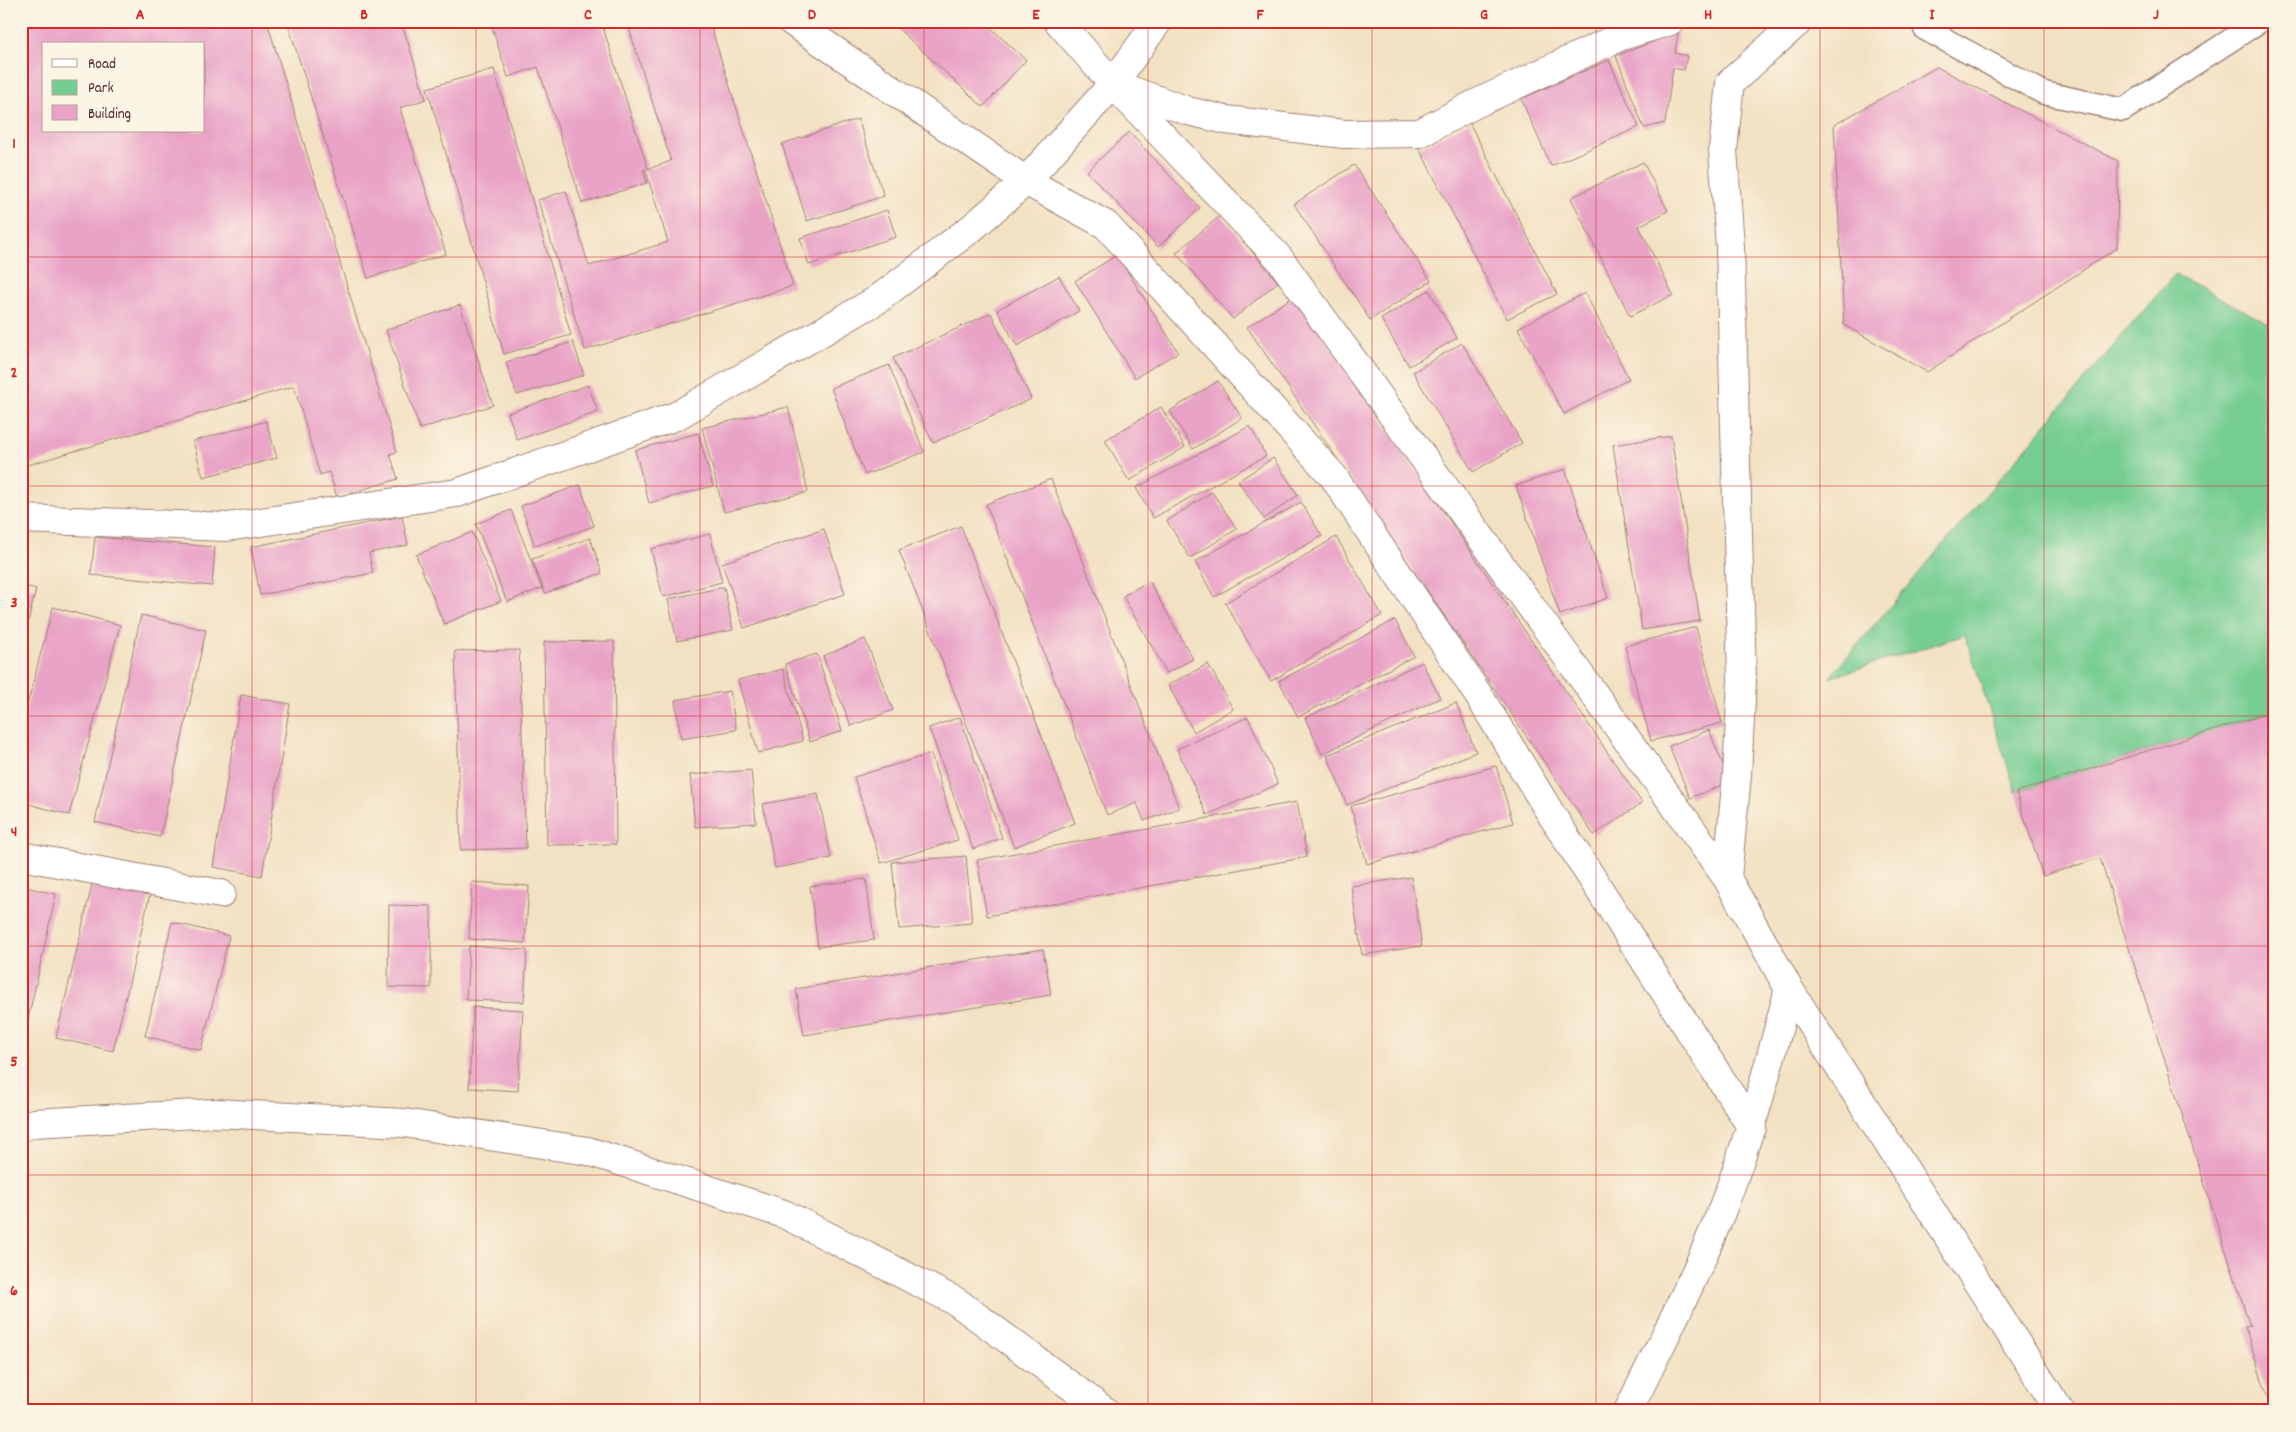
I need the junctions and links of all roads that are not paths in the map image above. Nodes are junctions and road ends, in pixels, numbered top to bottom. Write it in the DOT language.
graph roads {
  1 [pos="791,21"];
  2 [pos="1058,21"];
  3 [pos="1158,21"];
  4 [pos="1670,21"];
  5 [pos="1799,21"];
  6 [pos="2260,21"];
  7 [pos="1925,29"];
  8 [pos="1113,84"];
  9 [pos="1026,181"];
  10 [pos="21,519"];
  11 [pos="21,856"];
  12 [pos="1727,878"];
  13 [pos="221,894"];
  14 [pos="1789,989"];
  15 [pos="21,1127"];
  16 [pos="1752,1128"];
  17 [pos="1105,1411"];
  18 [pos="1628,1411"];
  19 [pos="2060,1411"];
  1 -- 9 [label="street"];
  2 -- 8 [label="street"];
  3 -- 8 [label="street"];
  4 -- 8 [label="street"];
  5 -- 12 [label="street"];
  6 -- 7 [label="lane"];
  8 -- 9 [label="street"];
  8 -- 12 [label="street"];
  9 -- 10 [label="street"];
  9 -- 16 [label="street"];
  11 -- 13 [label="street"];
  12 -- 14 [label="street"];
  14 -- 16 [label="street"];
  14 -- 19 [label="street"];
  15 -- 17 [label="street"];
  16 -- 18 [label="street"];
}
